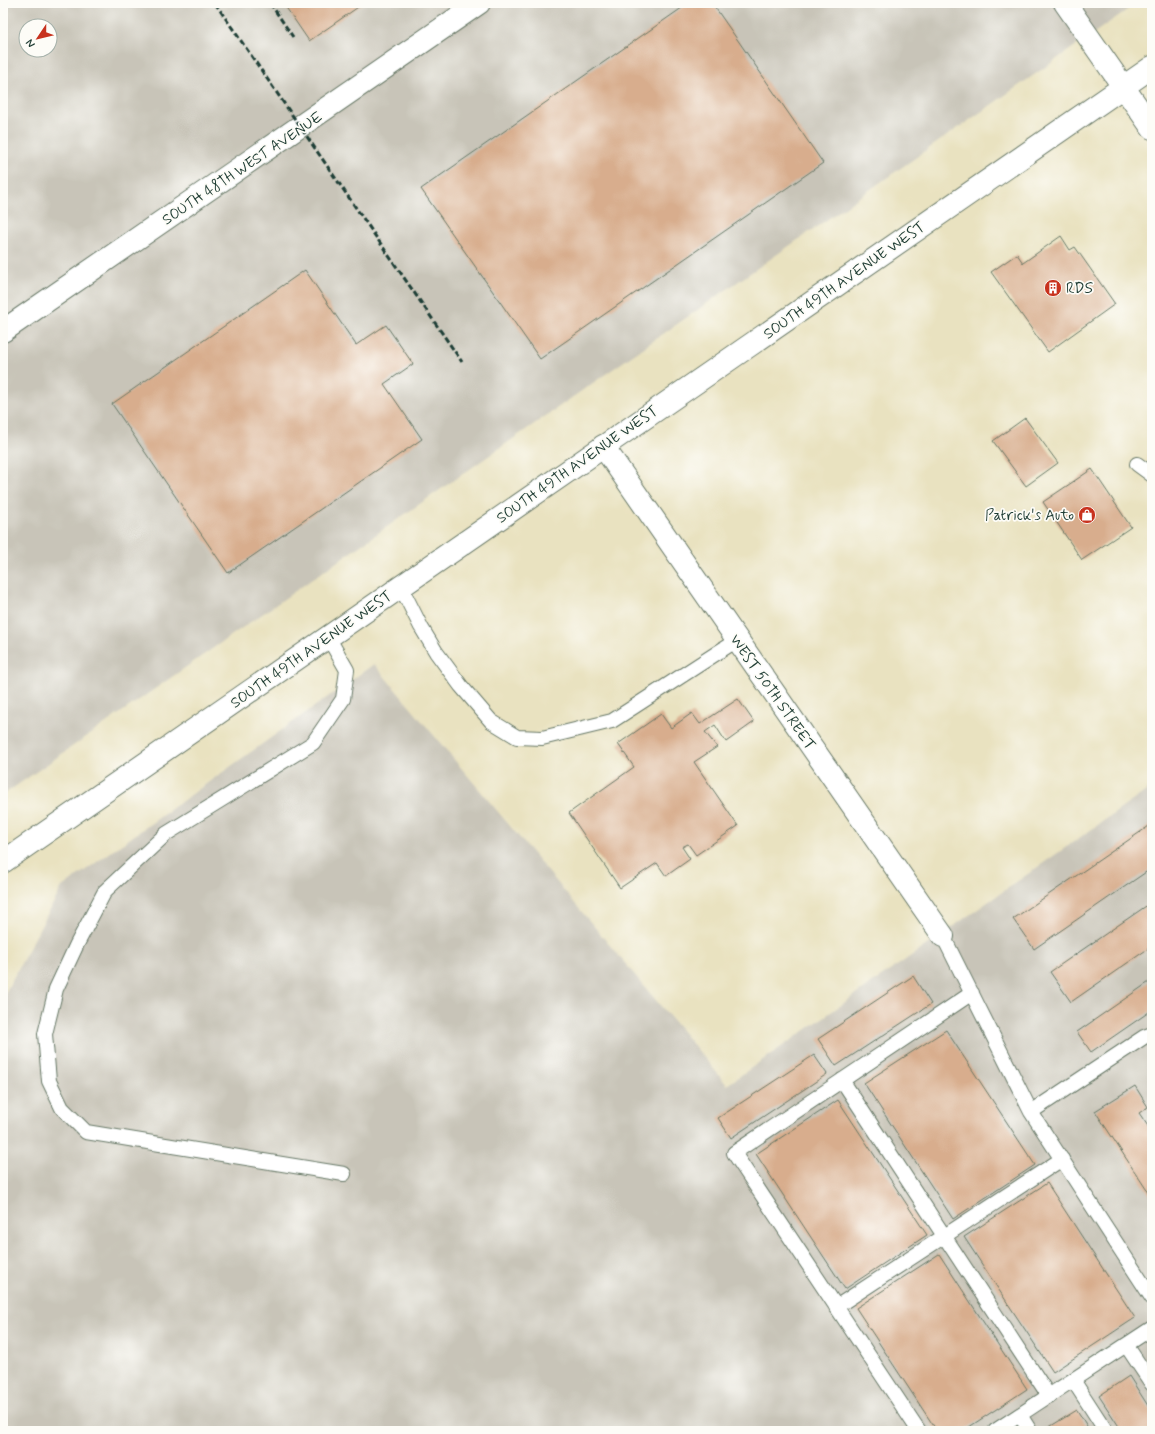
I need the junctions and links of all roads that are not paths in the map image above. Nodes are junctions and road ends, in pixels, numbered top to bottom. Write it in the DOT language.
graph roads {
  1 [pos="479,3"];
  2 [pos="1065,3"];
  3 [pos="1152,67"];
  4 [pos="1124,86"];
  5 [pos="1152,128"];
  6 [pos="3,331"];
  7 [pos="603,446"];
  8 [pos="1137,464"];
  9 [pos="1152,476"];
  10 [pos="401,587"];
  11 [pos="328,637"];
  12 [pos="737,640"];
  13 [pos="3,862"];
  14 [pos="944,936"];
  15 [pos="972,994"];
  16 [pos="1152,1034"];
  17 [pos="842,1080"];
  18 [pos="1031,1112"];
  19 [pos="1062,1160"];
  20 [pos="344,1174"];
  21 [pos="944,1236"];
  22 [pos="1152,1298"];
  23 [pos="836,1307"];
  24 [pos="1152,1328"];
  25 [pos="1126,1344"];
  26 [pos="1073,1380"];
  27 [pos="1152,1384"];
  28 [pos="1049,1396"];
  29 [pos="1020,1415"];
  30 [pos="919,1431"];
  31 [pos="995,1431"];
  32 [pos="1030,1431"];
  33 [pos="1106,1431"];
  1 -- 6 [label="street, SOUTH 48TH WEST AVENUE"];
  2 -- 4 [label="street"];
  3 -- 4 [label="street, SOUTH 49TH AVENUE WEST"];
  4 -- 5 [label="street"];
  4 -- 7 [label="street, SOUTH 49TH AVENUE WEST"];
  7 -- 10 [label="street, SOUTH 49TH AVENUE WEST"];
  7 -- 12 [label="street, WEST 50TH STREET"];
  8 -- 9 [label="lane"];
  10 -- 11 [label="street, SOUTH 49TH AVENUE WEST"];
  10 -- 12 [label="lane"];
  11 -- 13 [label="street, SOUTH 49TH AVENUE WEST"];
  11 -- 20 [label="lane"];
  12 -- 14 [label="street, WEST 50TH STREET"];
  14 -- 15 [label="lane"];
  15 -- 17 [label="lane"];
  15 -- 18 [label="lane"];
  16 -- 18 [label="lane"];
  17 -- 21 [label="lane"];
  17 -- 23 [label="lane"];
  18 -- 19 [label="lane"];
  19 -- 21 [label="lane"];
  19 -- 22 [label="lane"];
  21 -- 23 [label="lane"];
  21 -- 28 [label="lane"];
  23 -- 30 [label="lane"];
  24 -- 25 [label="lane"];
  25 -- 26 [label="lane"];
  25 -- 27 [label="lane"];
  26 -- 28 [label="lane"];
  26 -- 33 [label="lane"];
  28 -- 29 [label="lane"];
  29 -- 31 [label="lane"];
  29 -- 32 [label="lane"];
}
